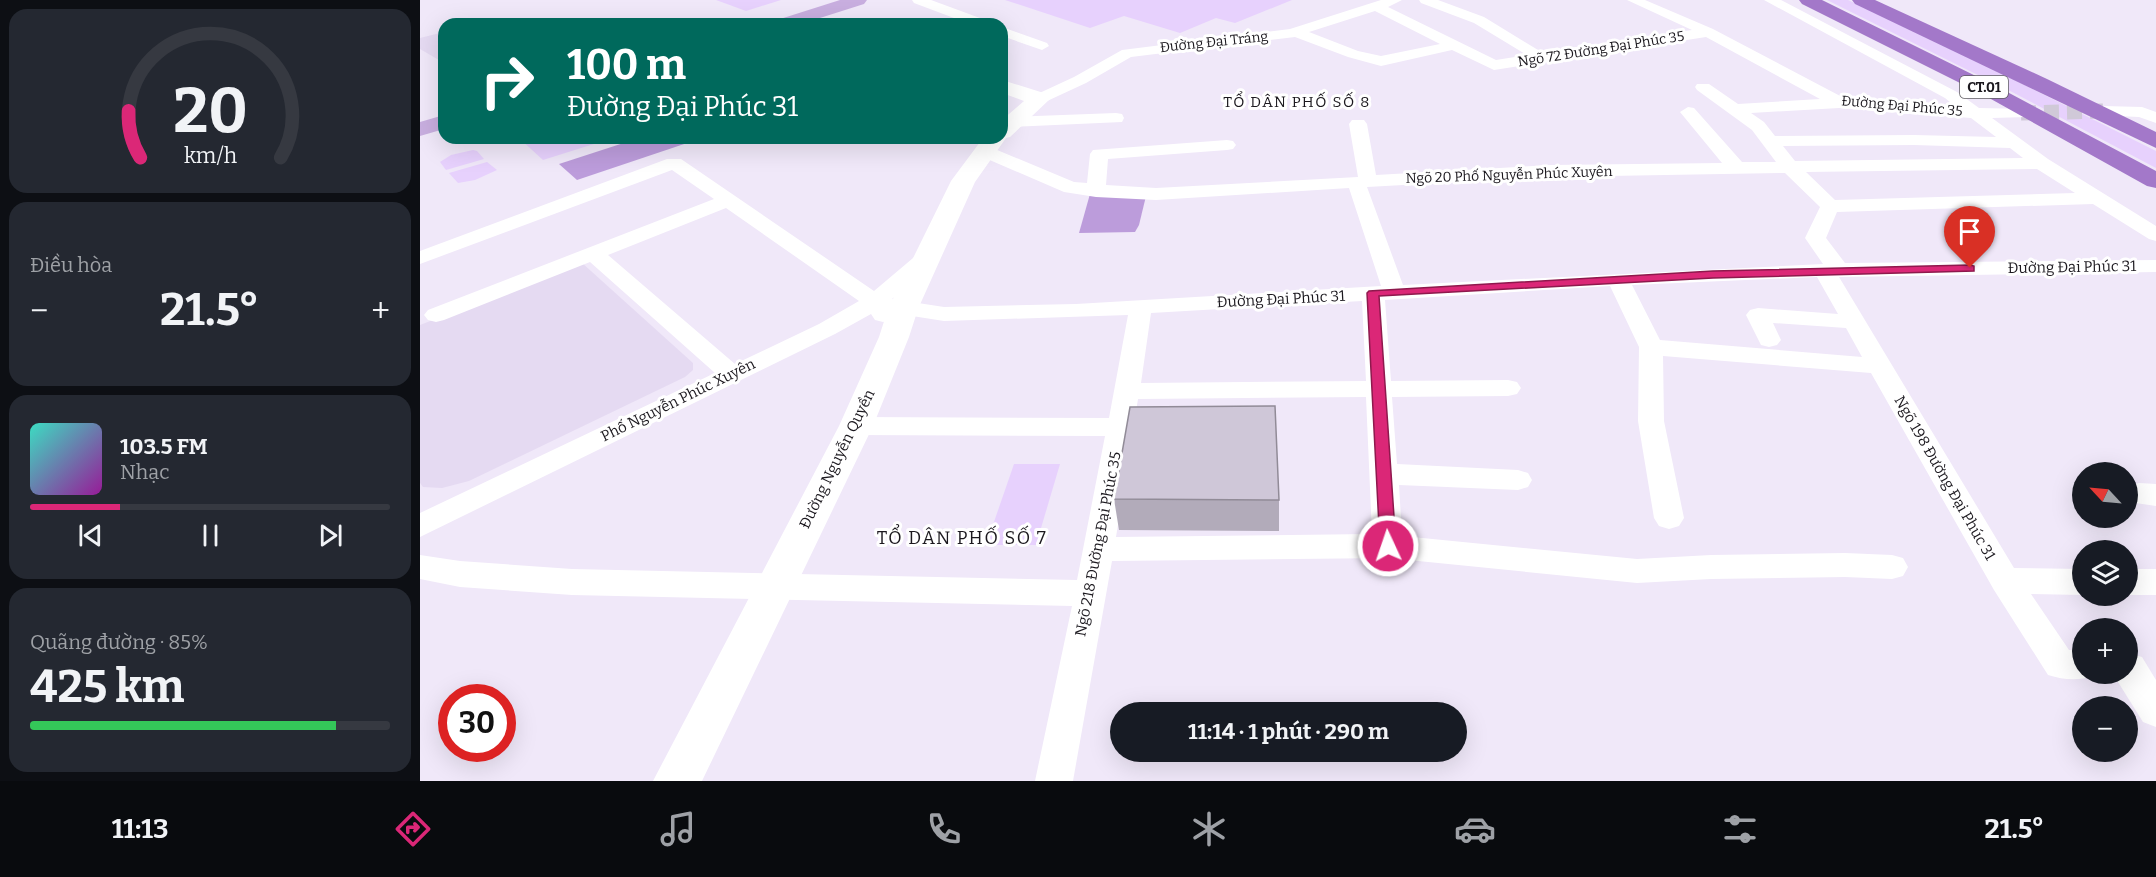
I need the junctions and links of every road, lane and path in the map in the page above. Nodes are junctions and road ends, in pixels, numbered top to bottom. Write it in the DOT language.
graph roads {
  1 [pos="858,0"];
  2 [pos="919,0"];
  3 [pos="1395,0"];
  4 [pos="1426,0"];
  5 [pos="1634,0"];
  6 [pos="1771,0"];
  7 [pos="1808,0"];
  8 [pos="1861,0"];
  9 [pos="1376,6"];
  10 [pos="803,18"];
  11 [pos="967,18"];
  12 [pos="1296,32"];
  13 [pos="1708,32"];
  14 [pos="1008,33"];
  15 [pos="1026,40"];
  16 [pos="1455,45"];
  17 [pos="1042,46"];
  18 [pos="1008,48"];
  19 [pos="1543,59"];
  20 [pos="1703,87"];
  21 [pos="1008,88"];
  22 [pos="1039,99"];
  23 [pos="1840,103"];
  24 [pos="1734,109"];
  25 [pos="2103,111"];
  26 [pos="1688,112"];
  27 [pos="1975,113"];
  28 [pos="2021,113"];
  29 [pos="1116,117"];
  30 [pos="2156,118"];
  31 [pos="438,124"];
  32 [pos="1358,124"];
  33 [pos="1008,127"];
  34 [pos="420,129"];
  35 [pos="1008,134"];
  36 [pos="1770,141"];
  37 [pos="2156,141"];
  38 [pos="1008,143"];
  39 [pos="2016,143"];
  40 [pos="992,144"];
  41 [pos="1227,144"];
  42 [pos="2041,163"];
  43 [pos="1790,167"];
  44 [pos="1737,168"];
  45 [pos="1362,182"];
  46 [pos="2156,182"];
  47 [pos="1096,191"];
  48 [pos="2099,198"];
  49 [pos="727,201"];
  50 [pos="1830,206"];
  51 [pos="2156,235"];
  52 [pos="594,254"];
  53 [pos="420,258"];
  54 [pos="2156,266"];
  55 [pos="1831,270"];
  56 [pos="1618,279"];
  57 [pos="1383,292"];
  58 [pos="1141,307"];
  59 [pos="436,315"];
  60 [pos="891,316"];
  61 [pos="1854,321"];
  62 [pos="1769,340"];
  63 [pos="1651,347"];
  64 [pos="1880,366"];
  65 [pos="731,374"];
  66 [pos="1379,388"];
  67 [pos="1508,388"];
  68 [pos="1126,391"];
  69 [pos="856,426"];
  70 [pos="1120,427"];
  71 [pos="1384,474"];
  72 [pos="1518,480"];
  73 [pos="1669,518"];
  74 [pos="420,526"];
  75 [pos="1388,546"];
  76 [pos="1099,549"];
  77 [pos="1892,567"];
  78 [pos="422,571"];
  79 [pos="2005,581"];
  80 [pos="2072,582"];
  81 [pos="2138,582"];
  82 [pos="2156,582"];
  83 [pos="776,585"];
  84 [pos="1089,593"];
  85 [pos="2072,665"];
  86 [pos="2138,681"];
  87 [pos="2156,711"];
  88 [pos="677,781"];
  89 [pos="1054,781"];
  1 -- 10 [label="main road"];
  2 -- 11 [label="street"];
  3 -- 9 [label="street, Đường Đại Tráng"];
  4 -- 19 [label="street"];
  5 -- 13 [label="street, Đường Đại Phúc 35"];
  6 -- 27 [label="street"];
  7 -- 46 [label="highway, CT.01"];
  8 -- 37 [label="highway, CT.01"];
  9 -- 12 [label="street, Đường Đại Tráng"];
  9 -- 16 [label="street"];
  12 -- 16 [label="street"];
  12 -- 22 [label="street, Đường Đại Tráng"];
  13 -- 19 [label="street, Ngõ 72 Đường Đại Phúc 35"];
  13 -- 23 [label="street, Đường Đại Phúc 35"];
  14 -- 15 [label="street"];
  15 -- 17 [label="street"];
  15 -- 18 [label="street"];
  16 -- 19 [label="street, Ngõ 72 Đường Đại Phúc 35"];
  20 -- 24 [label="street"];
  21 -- 22 [label="street"];
  22 -- 33 [label="street, Đường Nguyễn Quyền"];
  23 -- 24 [label="street"];
  23 -- 27 [label="street, Đường Đại Phúc 35"];
  24 -- 36 [label="street"];
  25 -- 30 [label="street"];
  26 -- 44 [label="street"];
  27 -- 28 [label="street"];
  27 -- 39 [label="street, Đường Đại Phúc 35"];
  29 -- 35 [label="street"];
  31 -- 34 [label="main road"];
  32 -- 45 [label="street"];
  36 -- 39 [label="street"];
  36 -- 43 [label="street"];
  38 -- 47 [label="street, Ngõ 20 Phố Nguyễn Phúc Xuyên"];
  39 -- 42 [label="street, Đường Đại Phúc 35"];
  40 -- 60 [label="street, Đường Nguyễn Quyền"];
  41 -- 47 [label="street"];
  42 -- 43 [label="street, Ngõ 20 Phố Nguyễn Phúc Xuyên"];
  42 -- 48 [label="street, Đường Đại Phúc 35"];
  43 -- 44 [label="street, Ngõ 20 Phố Nguyễn Phúc Xuyên"];
  43 -- 50 [label="street"];
  44 -- 45 [label="street, Ngõ 20 Phố Nguyễn Phúc Xuyên"];
  45 -- 47 [label="street, Ngõ 20 Phố Nguyễn Phúc Xuyên"];
  45 -- 57 [label="street"];
  48 -- 50 [label="street"];
  48 -- 51 [label="street, Đường Đại Phúc 35"];
  49 -- 52 [label="street"];
  49 -- 53 [label="street"];
  49 -- 60 [label="street"];
  50 -- 55 [label="street"];
  52 -- 59 [label="street"];
  52 -- 65 [label="street"];
  54 -- 55 [label="street, Đường Đại Phúc 31"];
  55 -- 56 [label="street, Đường Đại Phúc 31"];
  55 -- 61 [label="street, Ngõ 198 Đường Đại Phúc 31"];
  56 -- 57 [label="street, Đường Đại Phúc 31"];
  56 -- 63 [label="street"];
  57 -- 58 [label="street, Đường Đại Phúc 31"];
  57 -- 66 [label="street"];
  58 -- 60 [label="street, Đường Đại Phúc 31"];
  58 -- 68 [label="street, Ngõ 218 Đường Đại Phúc 35"];
  60 -- 65 [label="street, Phố Nguyễn Phúc Xuyên"];
  60 -- 69 [label="street, Đường Nguyễn Quyền"];
  61 -- 62 [label="street"];
  61 -- 64 [label="street, Ngõ 198 Đường Đại Phúc 31"];
  63 -- 64 [label="street"];
  63 -- 73 [label="street"];
  64 -- 79 [label="street, Ngõ 198 Đường Đại Phúc 31"];
  65 -- 74 [label="street, Phố Nguyễn Phúc Xuyên"];
  66 -- 67 [label="street"];
  66 -- 68 [label="street"];
  66 -- 71 [label="street"];
  68 -- 70 [label="street, Ngõ 218 Đường Đại Phúc 35"];
  69 -- 70 [label="street"];
  69 -- 83 [label="street, Đường Nguyễn Quyền"];
  70 -- 76 [label="street, Ngõ 218 Đường Đại Phúc 35"];
  71 -- 72 [label="street"];
  71 -- 75 [label="street"];
  75 -- 76 [label="street"];
  75 -- 77 [label="street"];
  76 -- 84 [label="street, Ngõ 218 Đường Đại Phúc 35"];
  78 -- 83 [label="street"];
  79 -- 80 [label="street"];
  79 -- 85 [label="street, Ngõ 198 Đường Đại Phúc 31"];
  81 -- 82 [label="street"];
  83 -- 84 [label="street"];
  83 -- 88 [label="street, Đường Nguyễn Quyền"];
  84 -- 89 [label="street, Ngõ 218 Đường Đại Phúc 35"];
  86 -- 87 [label="street"];
}
